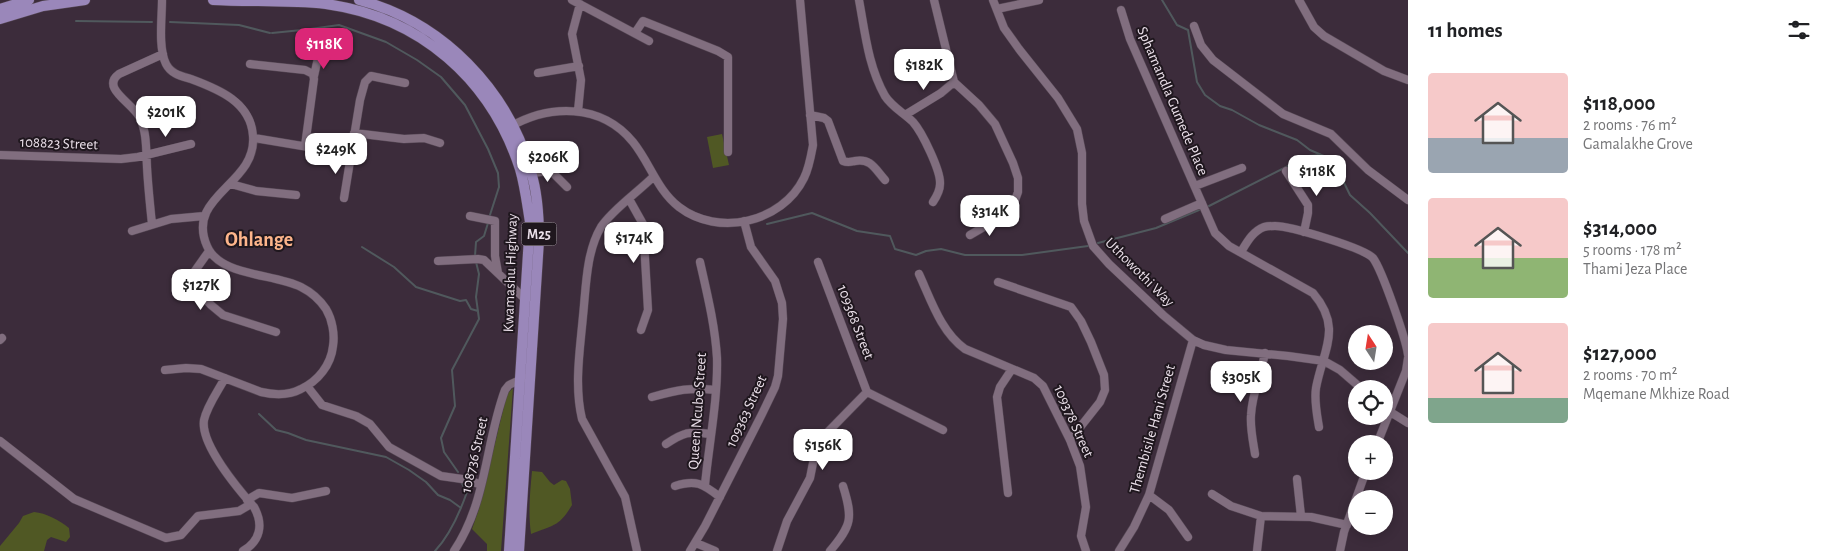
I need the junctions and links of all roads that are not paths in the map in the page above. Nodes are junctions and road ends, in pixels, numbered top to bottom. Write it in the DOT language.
graph roads {
  1 [pos="29,0"];
  2 [pos="85,0"];
  3 [pos="162,0"];
  4 [pos="213,0"];
  5 [pos="359,0"];
  6 [pos="572,0"];
  7 [pos="800,0"];
  8 [pos="859,0"];
  9 [pos="934,0"];
  10 [pos="993,0"];
  11 [pos="1039,0"];
  12 [pos="1299,0"];
  13 [pos="308,1"];
  14 [pos="580,4"];
  15 [pos="0,9"];
  16 [pos="997,10"];
  17 [pos="1121,10"];
  18 [pos="0,18"];
  19 [pos="1194,26"];
  20 [pos="635,33"];
  21 [pos="649,41"];
  22 [pos="318,43"];
  23 [pos="163,54"];
  24 [pos="250,64"];
  25 [pos="579,66"];
  26 [pos="538,73"];
  27 [pos="314,76"];
  28 [pos="1408,80"];
  29 [pos="954,82"];
  30 [pos="405,83"];
  31 [pos="578,111"];
  32 [pos="810,115"];
  33 [pos="905,116"];
  34 [pos="508,128"];
  35 [pos="354,133"];
  36 [pos="254,138"];
  37 [pos="440,143"];
  38 [pos="191,144"];
  39 [pos="305,146"];
  40 [pos="728,152"];
  41 [pos="350,154"];
  42 [pos="0,155"];
  43 [pos="146,155"];
  44 [pos="1242,168"];
  45 [pos="1286,171"];
  46 [pos="532,173"];
  47 [pos="653,177"];
  48 [pos="885,180"];
  49 [pos="231,184"];
  50 [pos="1195,186"];
  51 [pos="567,187"];
  52 [pos="296,195"];
  53 [pos="344,198"];
  54 [pos="629,199"];
  55 [pos="1408,200"];
  56 [pos="933,202"];
  57 [pos="1202,202"];
  58 [pos="204,216"];
  59 [pos="470,216"];
  60 [pos="1165,219"];
  61 [pos="744,222"];
  62 [pos="152,224"];
  63 [pos="132,231"];
  64 [pos="1304,232"];
  65 [pos="970,235"];
  66 [pos="209,251"];
  67 [pos="1241,252"];
  68 [pos="438,261"];
  69 [pos="700,262"];
  70 [pos="818,262"];
  71 [pos="498,273"];
  72 [pos="919,274"];
  73 [pos="998,282"];
  74 [pos="525,299"];
  75 [pos="1405,329"];
  76 [pos="641,330"];
  77 [pos="276,332"];
  78 [pos="1193,340"];
  79 [pos="1265,353"];
  80 [pos="1408,356"];
  81 [pos="1324,362"];
  82 [pos="1408,363"];
  83 [pos="1012,369"];
  84 [pos="165,370"];
  85 [pos="225,378"];
  86 [pos="525,378"];
  87 [pos="1352,380"];
  88 [pos="307,386"];
  89 [pos="716,390"];
  90 [pos="867,392"];
  91 [pos="1393,395"];
  92 [pos="652,396"];
  93 [pos="1393,414"];
  94 [pos="1408,423"];
  95 [pos="1319,427"];
  96 [pos="943,430"];
  97 [pos="710,434"];
  98 [pos="1070,440"];
  99 [pos="0,441"];
  100 [pos="666,444"];
  101 [pos="1255,454"];
  102 [pos="1297,479"];
  103 [pos="1363,480"];
  104 [pos="481,485"];
  105 [pos="705,485"];
  106 [pos="675,486"];
  107 [pos="843,486"];
  108 [pos="326,491"];
  109 [pos="1008,493"];
  110 [pos="1212,494"];
  111 [pos="1148,495"];
  112 [pos="720,497"];
  113 [pos="249,502"];
  114 [pos="1261,516"];
  115 [pos="1302,516"];
  116 [pos="1347,525"];
  117 [pos="1188,537"];
  118 [pos="696,543"];
  119 [pos="243,551"];
  120 [pos="454,551"];
  121 [pos="509,551"];
  122 [pos="519,551"];
  123 [pos="637,551"];
  124 [pos="690,551"];
  125 [pos="715,551"];
  126 [pos="777,551"];
  127 [pos="830,551"];
  128 [pos="1086,551"];
  129 [pos="1119,551"];
  130 [pos="1257,551"];
  131 [pos="1340,551"];
  1 -- 15 [label="main road"];
  2 -- 18 [label="main road"];
  3 -- 23 [label="street"];
  4 -- 13 [label="main road, Kwamashu Highway / M25"];
  5 -- 34 [label="main road, Kwamashu Highway / M25"];
  6 -- 14 [label="street"];
  7 -- 32 [label="street"];
  8 -- 33 [label="street"];
  9 -- 29 [label="street"];
  10 -- 16 [label="street, Uthowothi Way"];
  11 -- 16 [label="street"];
  12 -- 28 [label="street"];
  13 -- 34 [label="main road, Kwamashu Highway / M25"];
  14 -- 20 [label="street"];
  14 -- 25 [label="street"];
  16 -- 78 [label="street, Uthowothi Way"];
  17 -- 50 [label="street, Sphamandla Gumede Place"];
  19 -- 55 [label="street"];
  20 -- 21 [label="street"];
  20 -- 40 [label="street"];
  22 -- 27 [label="street"];
  23 -- 36 [label="street"];
  23 -- 43 [label="street"];
  24 -- 27 [label="street"];
  25 -- 26 [label="street"];
  25 -- 31 [label="street"];
  27 -- 39 [label="street"];
  29 -- 33 [label="street"];
  29 -- 65 [label="street"];
  30 -- 35 [label="street"];
  31 -- 34 [label="street"];
  31 -- 47 [label="street"];
  32 -- 48 [label="street"];
  32 -- 61 [label="street"];
  33 -- 56 [label="street"];
  34 -- 46 [label="main road, Kwamashu Highway / M25"];
  34 -- 74 [label="main road, Kwamashu Highway / M25"];
  35 -- 37 [label="street"];
  35 -- 41 [label="street"];
  36 -- 39 [label="street"];
  36 -- 49 [label="street"];
  38 -- 43 [label="street, 108823 Street"];
  39 -- 41 [label="street"];
  41 -- 53 [label="street"];
  42 -- 43 [label="street, 108823 Street"];
  43 -- 62 [label="street"];
  44 -- 50 [label="street"];
  45 -- 64 [label="street"];
  46 -- 51 [label="street"];
  46 -- 86 [label="main road, Kwamashu Highway / M25"];
  47 -- 54 [label="street"];
  47 -- 61 [label="street"];
  49 -- 52 [label="street"];
  49 -- 58 [label="street"];
  50 -- 57 [label="street, Sphamandla Gumede Place"];
  54 -- 76 [label="street"];
  54 -- 123 [label="street"];
  57 -- 60 [label="street"];
  57 -- 67 [label="street, Sphamandla Gumede Place"];
  58 -- 62 [label="street"];
  58 -- 66 [label="street"];
  59 -- 71 [label="street"];
  61 -- 112 [label="street, 109363 Street"];
  62 -- 63 [label="street"];
  64 -- 67 [label="street"];
  64 -- 75 [label="street"];
  66 -- 77 [label="street"];
  66 -- 88 [label="street"];
  67 -- 81 [label="street, Sphamandla Gumede Place"];
  68 -- 71 [label="street"];
  69 -- 89 [label="street, Queen Ncube Street"];
  70 -- 90 [label="street, 109368 Street"];
  71 -- 74 [label="street"];
  72 -- 83 [label="street, 109378 Street"];
  73 -- 98 [label="street"];
  74 -- 86 [label="main road, Kwamashu Highway / M25"];
  75 -- 80 [label="street"];
  78 -- 79 [label="street"];
  78 -- 111 [label="street, Thembisile Hani Street"];
  79 -- 81 [label="street"];
  79 -- 101 [label="street"];
  80 -- 82 [label="street"];
  81 -- 87 [label="street"];
  81 -- 95 [label="street, Sphamandla Gumede Place"];
  82 -- 91 [label="street"];
  83 -- 98 [label="street, 109378 Street"];
  83 -- 109 [label="street"];
  84 -- 85 [label="street"];
  85 -- 88 [label="street"];
  85 -- 113 [label="street"];
  86 -- 104 [label="street, 108736 Street"];
  86 -- 121 [label="main road, Kwamashu Highway / M25"];
  86 -- 122 [label="main road, Kwamashu Highway / M25"];
  88 -- 104 [label="street"];
  89 -- 92 [label="street"];
  89 -- 97 [label="street, Queen Ncube Street"];
  90 -- 96 [label="street"];
  90 -- 126 [label="street"];
  93 -- 94 [label="street"];
  97 -- 100 [label="street"];
  97 -- 105 [label="street, Queen Ncube Street"];
  98 -- 128 [label="street, 109378 Street"];
  99 -- 113 [label="street"];
  102 -- 115 [label="street"];
  103 -- 116 [label="street"];
  104 -- 120 [label="street, 108736 Street"];
  105 -- 106 [label="street"];
  105 -- 112 [label="street, Queen Ncube Street"];
  107 -- 127 [label="street"];
  108 -- 113 [label="street"];
  110 -- 114 [label="street"];
  111 -- 117 [label="street"];
  111 -- 129 [label="street, Thembisile Hani Street"];
  112 -- 118 [label="street, 109363 Street"];
  113 -- 119 [label="street"];
  114 -- 115 [label="street"];
  114 -- 130 [label="street"];
  115 -- 116 [label="street"];
  116 -- 131 [label="street"];
  118 -- 124 [label="street, 109363 Street"];
  118 -- 125 [label="street"];
}
